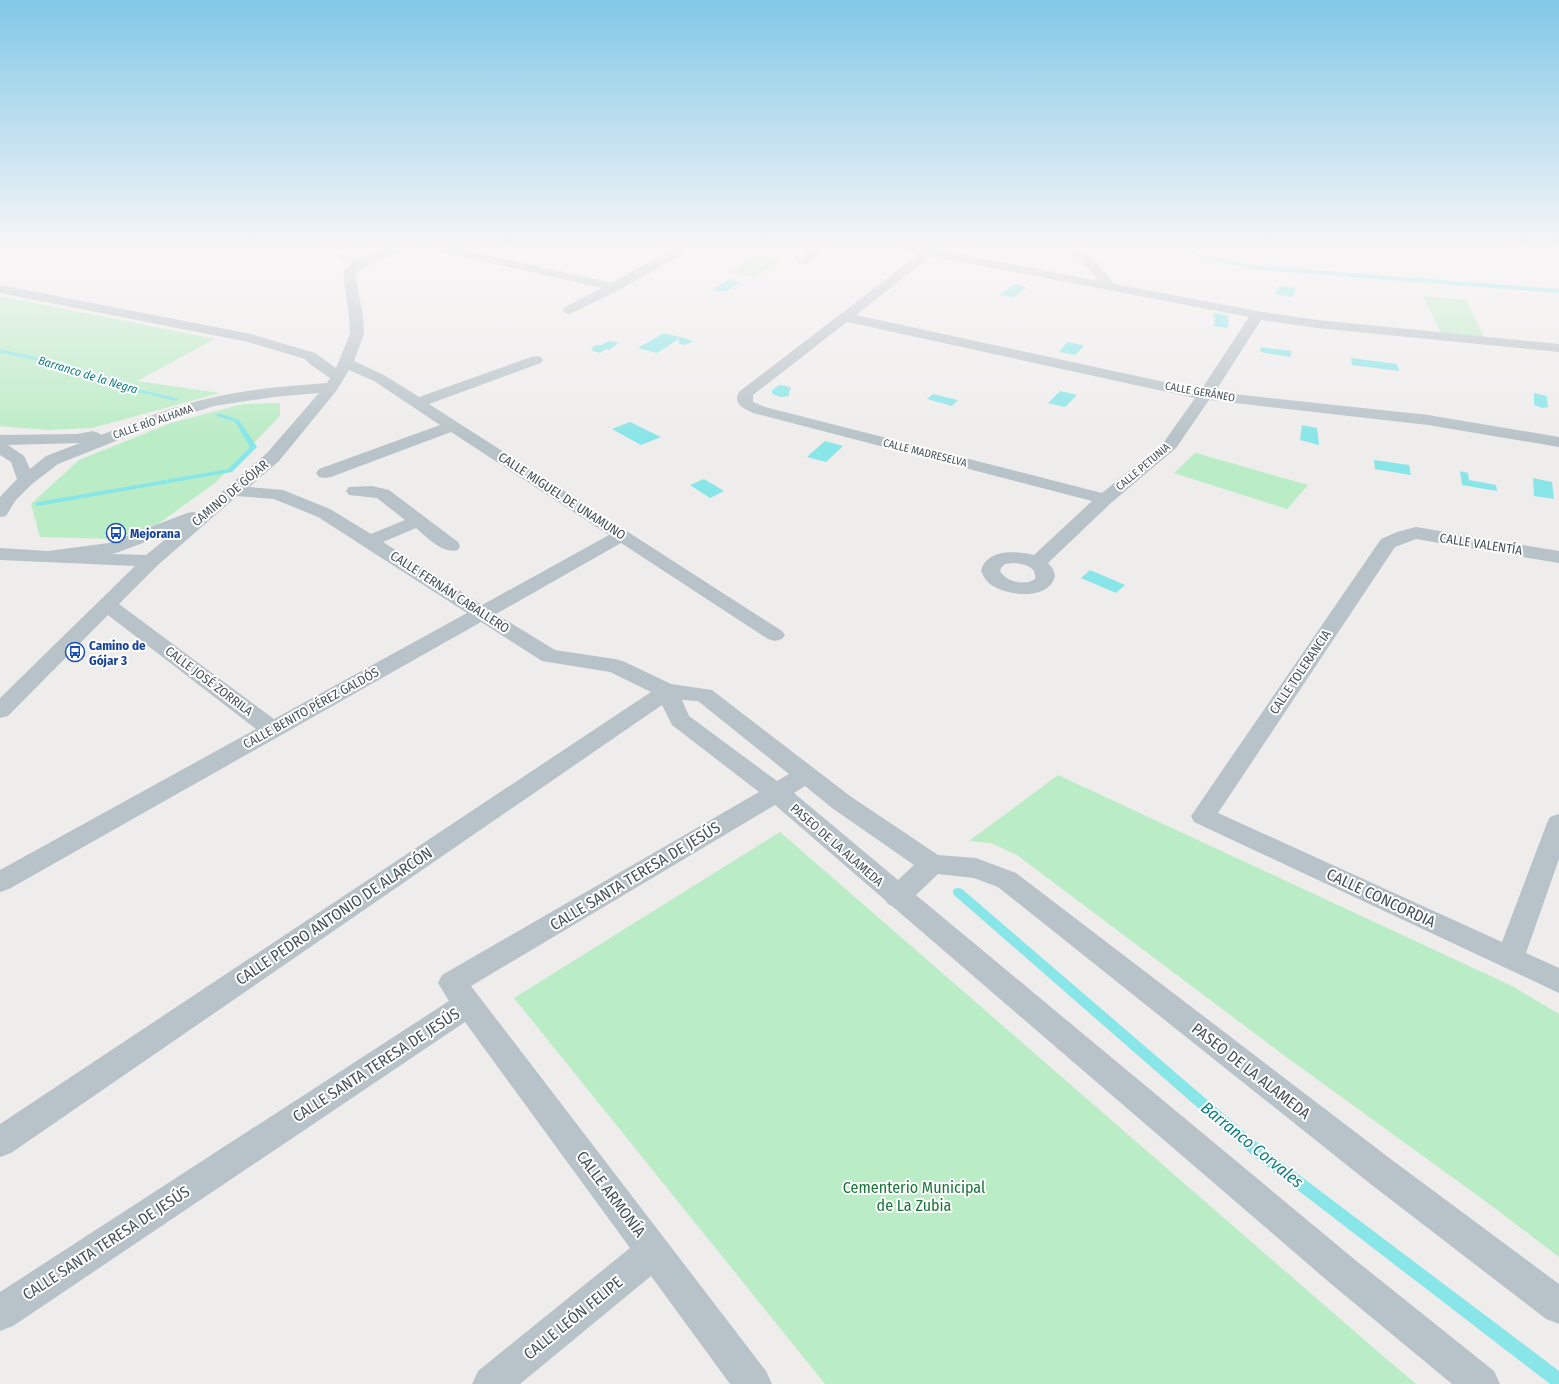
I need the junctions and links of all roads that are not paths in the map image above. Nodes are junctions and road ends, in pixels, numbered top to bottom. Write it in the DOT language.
graph roads {
  1 [pos="120,313"];
  2 [pos="356,313"];
  3 [pos="851,313"];
  4 [pos="1244,313"];
  5 [pos="1257,315"];
  6 [pos="845,317"];
  7 [pos="1559,348"];
  8 [pos="310,356"];
  9 [pos="536,360"];
  10 [pos="339,364"];
  11 [pos="1205,395"];
  12 [pos="417,403"];
  13 [pos="451,426"];
  14 [pos="122,432"];
  15 [pos="0,440"];
  16 [pos="1559,442"];
  17 [pos="0,447"];
  18 [pos="325,473"];
  19 [pos="26,480"];
  20 [pos="235,491"];
  21 [pos="355,491"];
  22 [pos="1105,499"];
  23 [pos="209,510"];
  24 [pos="0,512"];
  25 [pos="418,520"];
  26 [pos="622,534"];
  27 [pos="1404,536"];
  28 [pos="371,542"];
  29 [pos="0,543"];
  30 [pos="450,546"];
  31 [pos="0,554"];
  32 [pos="19,554"];
  33 [pos="53,555"];
  34 [pos="1559,557"];
  35 [pos="151,561"];
  36 [pos="1037,563"];
  37 [pos="108,604"];
  38 [pos="482,613"];
  39 [pos="775,635"];
  40 [pos="667,691"];
  41 [pos="0,711"];
  42 [pos="272,729"];
  43 [pos="806,775"];
  44 [pos="776,792"];
  45 [pos="1203,816"];
  46 [pos="1559,823"];
  47 [pos="932,864"];
  48 [pos="0,882"];
  49 [pos="898,897"];
  50 [pos="1511,958"];
  51 [pos="1559,981"];
  52 [pos="468,1004"];
  53 [pos="0,1142"];
  54 [pos="654,1251"];
  55 [pos="1559,1306"];
  56 [pos="0,1313"];
  57 [pos="491,1384"];
  58 [pos="753,1384"];
  59 [pos="1481,1384"];
  1 -- 8 [label="street"];
  2 -- 10 [label="street, CAMINO DE GÓJAR"];
  3 -- 6 [label="street"];
  4 -- 5 [label="street"];
  5 -- 7 [label="street"];
  5 -- 11 [label="street, CALLE PETUNIA"];
  6 -- 11 [label="street, CALLE GERÁNEO"];
  6 -- 22 [label="street, CALLE MADRESELVA"];
  8 -- 10 [label="street"];
  8 -- 10 [label="street, CALLE MIGUEL DE UNAMUNO"];
  9 -- 12 [label="street"];
  10 -- 12 [label="street, CALLE MIGUEL DE UNAMUNO"];
  10 -- 14 [label="street, CALLE RÍO ALHAMA"];
  10 -- 20 [label="street, CAMINO DE GÓJAR"];
  11 -- 16 [label="street, CALLE GERÁNEO"];
  11 -- 22 [label="street, CALLE PETUNIA"];
  12 -- 13 [label="street, CALLE MIGUEL DE UNAMUNO"];
  13 -- 18 [label="street"];
  13 -- 26 [label="street, CALLE MIGUEL DE UNAMUNO"];
  14 -- 15 [label="street"];
  14 -- 19 [label="street, CALLE RÍO ALHAMA"];
  17 -- 19 [label="street"];
  19 -- 24 [label="street, CALLE RÍO ALHAMA"];
  20 -- 23 [label="street, CAMINO DE GÓJAR"];
  20 -- 28 [label="street, CALLE FERNÁN CABALLERO"];
  21 -- 25 [label="street"];
  22 -- 36 [label="street, CALLE PETUNIA"];
  23 -- 33 [label="street"];
  23 -- 35 [label="street, CAMINO DE GÓJAR"];
  25 -- 28 [label="street"];
  25 -- 30 [label="street"];
  26 -- 38 [label="street, CALLE BENITO PÉREZ GALDÓS"];
  26 -- 39 [label="street, CALLE MIGUEL DE UNAMUNO"];
  27 -- 34 [label="street, CALLE VALENTÍA"];
  27 -- 45 [label="street, CALLE TOLERANCIA"];
  28 -- 38 [label="street, CALLE FERNÁN CABALLERO"];
  29 -- 32 [label="street"];
  31 -- 32 [label="street"];
  32 -- 33 [label="street"];
  33 -- 35 [label="street"];
  35 -- 37 [label="street, CAMINO DE GÓJAR"];
  37 -- 41 [label="street, CAMINO DE GÓJAR"];
  37 -- 42 [label="street, CALLE JOSÉ ZORRILA"];
  38 -- 40 [label="street, CALLE FERNÁN CABALLERO"];
  38 -- 42 [label="street, CALLE BENITO PÉREZ GALDÓS"];
  40 -- 43 [label="street, CALLE FERNÁN CABALLERO"];
  40 -- 44 [label="street"];
  40 -- 53 [label="street, CALLE PEDRO ANTONIO DE ALARCÓN"];
  42 -- 48 [label="street, CALLE BENITO PÉREZ GALDÓS"];
  43 -- 44 [label="street, CALLE SANTA TERESA DE JESÚS"];
  43 -- 47 [label="street, PASEO DE LA ALAMEDA"];
  44 -- 49 [label="street, PASEO DE LA ALAMEDA"];
  44 -- 52 [label="street, CALLE SANTA TERESA DE JESÚS"];
  45 -- 50 [label="street, CALLE CONCORDIA"];
  46 -- 50 [label="street"];
  47 -- 49 [label="street"];
  47 -- 55 [label="street, PASEO DE LA ALAMEDA"];
  49 -- 59 [label="street, PASEO DE LA ALAMEDA"];
  50 -- 51 [label="street, CALLE CONCORDIA"];
  52 -- 54 [label="street, CALLE ARMONÍA"];
  52 -- 56 [label="street, CALLE SANTA TERESA DE JESÚS"];
  54 -- 57 [label="street, CALLE LEÓN FELIPE"];
  54 -- 58 [label="street, CALLE ARMONÍA"];
}
